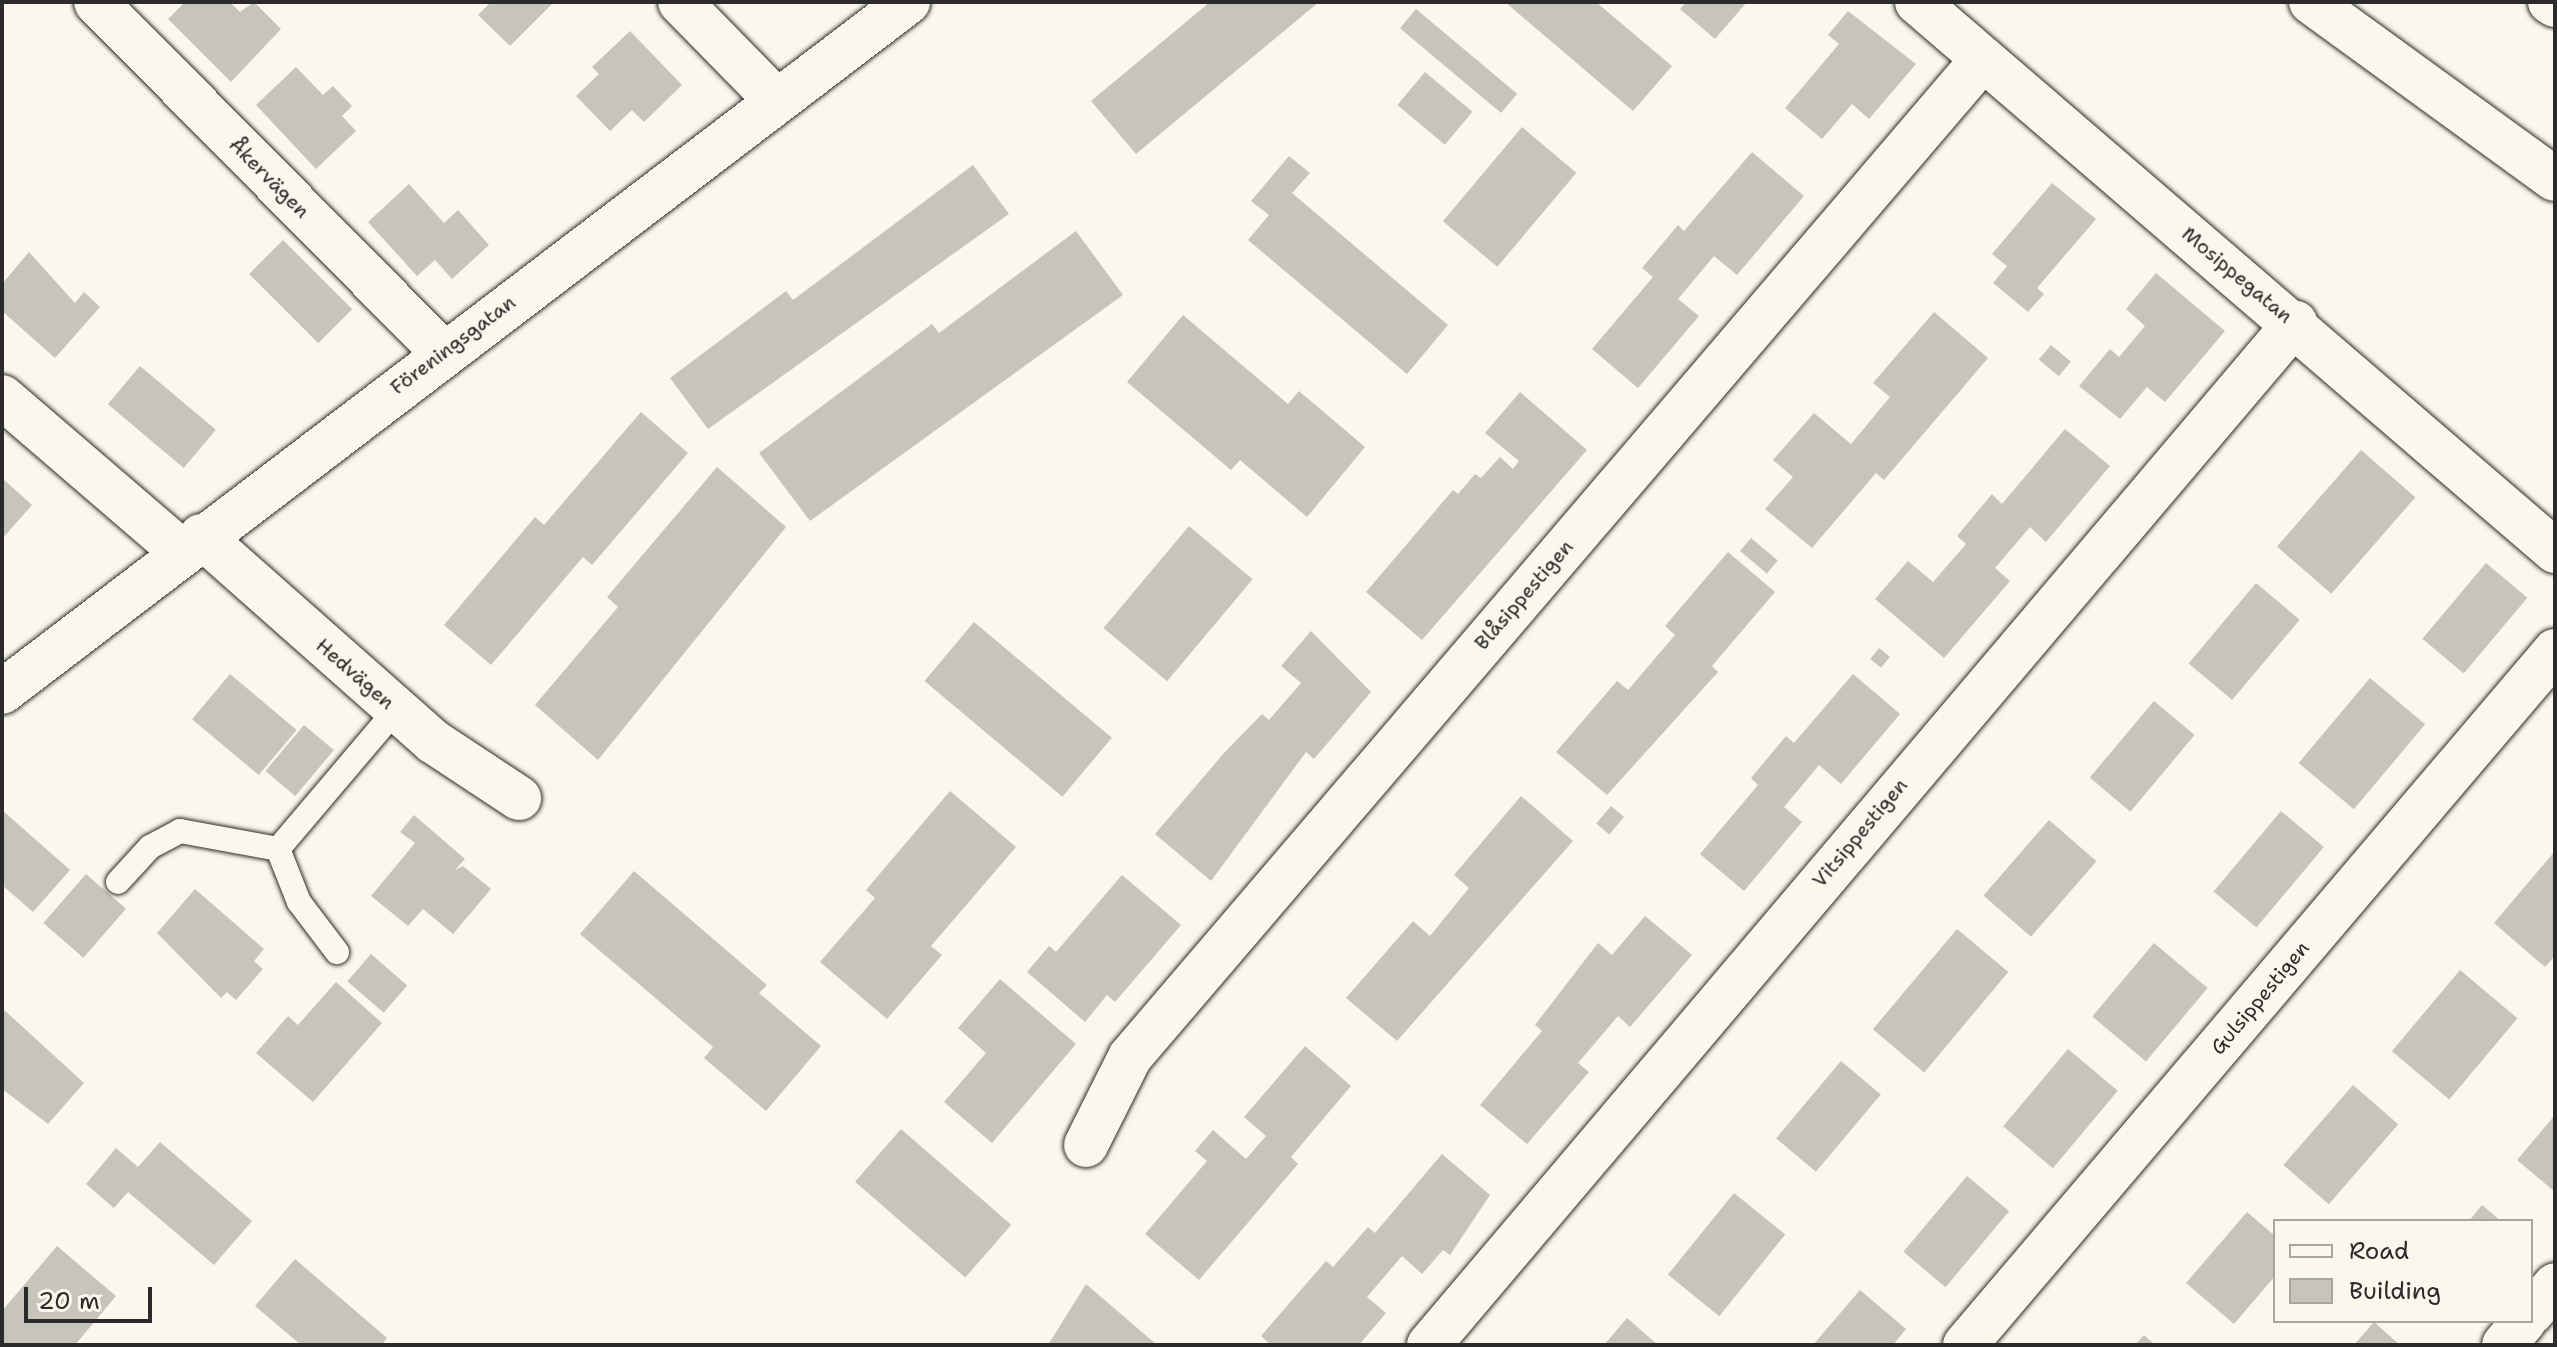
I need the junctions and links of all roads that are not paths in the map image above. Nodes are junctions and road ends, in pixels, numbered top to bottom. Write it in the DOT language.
graph roads {
  1 [pos="96,2"];
  2 [pos="680,2"];
  3 [pos="908,2"];
  4 [pos="1917,2"];
  5 [pos="2281,2"];
  6 [pos="2311,2"];
  7 [pos="1983,59"];
  8 [pos="2396,69"];
  9 [pos="776,100"];
  10 [pos="2555,179"];
  11 [pos="2295,323"];
  12 [pos="443,353"];
  13 [pos="2,397"];
  14 [pos="191,544"];
  15 [pos="2555,551"];
  16 [pos="2555,651"];
  17 [pos="2,692"];
  18 [pos="396,710"];
  19 [pos="519,798"];
  20 [pos="278,849"];
  21 [pos="118,882"];
  22 [pos="337,952"];
  23 [pos="1086,1145"];
  24 [pos="2555,1285"];
  25 [pos="2533,1311"];
  26 [pos="2522,1323"];
  27 [pos="1429,1345"];
  28 [pos="1965,1345"];
  29 [pos="2504,1345"];
  1 -- 12 [label="street, Åkervägen"];
  2 -- 9 [label="street"];
  3 -- 9 [label="street, Föreningsgatan"];
  4 -- 7 [label="street, Mosippegatan"];
  5 -- 8 [label="street"];
  6 -- 8 [label="street"];
  7 -- 11 [label="street, Mosippegatan"];
  7 -- 23 [label="street, Blåsippestigen"];
  8 -- 10 [label="street"];
  9 -- 12 [label="street, Föreningsgatan"];
  11 -- 15 [label="street, Mosippegatan"];
  11 -- 27 [label="street, Vitsippestigen"];
  12 -- 14 [label="street, Föreningsgatan"];
  13 -- 14 [label="street, Hedvägen"];
  14 -- 17 [label="street, Föreningsgatan"];
  14 -- 18 [label="street, Hedvägen"];
  16 -- 28 [label="street, Gulsippestigen"];
  18 -- 19 [label="street, Hedvägen"];
  18 -- 20 [label="lane"];
  20 -- 21 [label="lane"];
  20 -- 22 [label="lane"];
  24 -- 25 [label="street"];
  26 -- 29 [label="street"];
}
